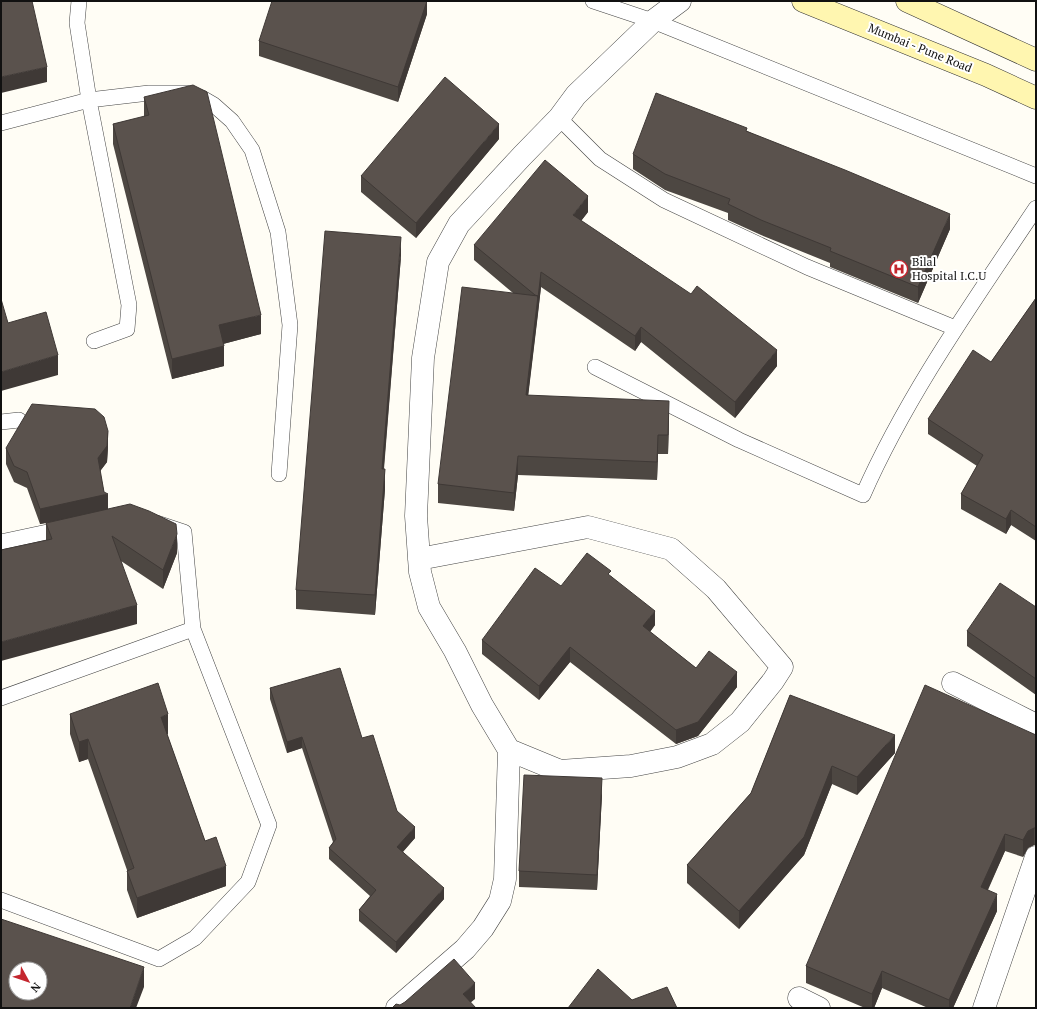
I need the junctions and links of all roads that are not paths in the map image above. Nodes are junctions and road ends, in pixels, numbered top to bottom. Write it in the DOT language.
graph roads {
  1 [pos="79,1"];
  2 [pos="593,1"];
  3 [pos="680,1"];
  4 [pos="803,1"];
  5 [pos="907,1"];
  6 [pos="653,21"];
  7 [pos="1036,60"];
  8 [pos="1036,98"];
  9 [pos="90,100"];
  10 [pos="559,118"];
  11 [pos="1,123"];
  12 [pos="1036,176"];
  13 [pos="1036,208"];
  14 [pos="955,328"];
  15 [pos="94,341"];
  16 [pos="595,367"];
  17 [pos="19,420"];
  18 [pos="1,422"];
  19 [pos="279,474"];
  20 [pos="143,518"];
  21 [pos="77,526"];
  22 [pos="1,542"];
  23 [pos="419,559"];
  24 [pos="193,629"];
  25 [pos="953,683"];
  26 [pos="1,698"];
  27 [pos="1036,725"];
  28 [pos="509,750"];
  29 [pos="1036,857"];
  30 [pos="1,900"];
  31 [pos="799,998"];
  32 [pos="397,1008"];
  33 [pos="819,1008"];
  34 [pos="984,1008"];
  1 -- 9 [label="lane"];
  2 -- 6 [label="lane"];
  3 -- 6 [label="street"];
  4 -- 8 [label="main road, Mumbai - Pune Road"];
  5 -- 7 [label="main road"];
  6 -- 10 [label="street"];
  6 -- 12 [label="lane"];
  9 -- 11 [label="lane"];
  9 -- 15 [label="lane"];
  9 -- 19 [label="lane"];
  10 -- 14 [label="lane"];
  10 -- 23 [label="street"];
  13 -- 14 [label="lane"];
  14 -- 16 [label="lane"];
  17 -- 18 [label="lane"];
  20 -- 24 [label="lane"];
  21 -- 22 [label="lane"];
  23 -- 28 [label="street"];
  23 -- 28 [label="street"];
  24 -- 26 [label="lane"];
  24 -- 30 [label="lane"];
  25 -- 27 [label="street"];
  28 -- 32 [label="street"];
  29 -- 34 [label="street"];
  31 -- 33 [label="street"];
}
